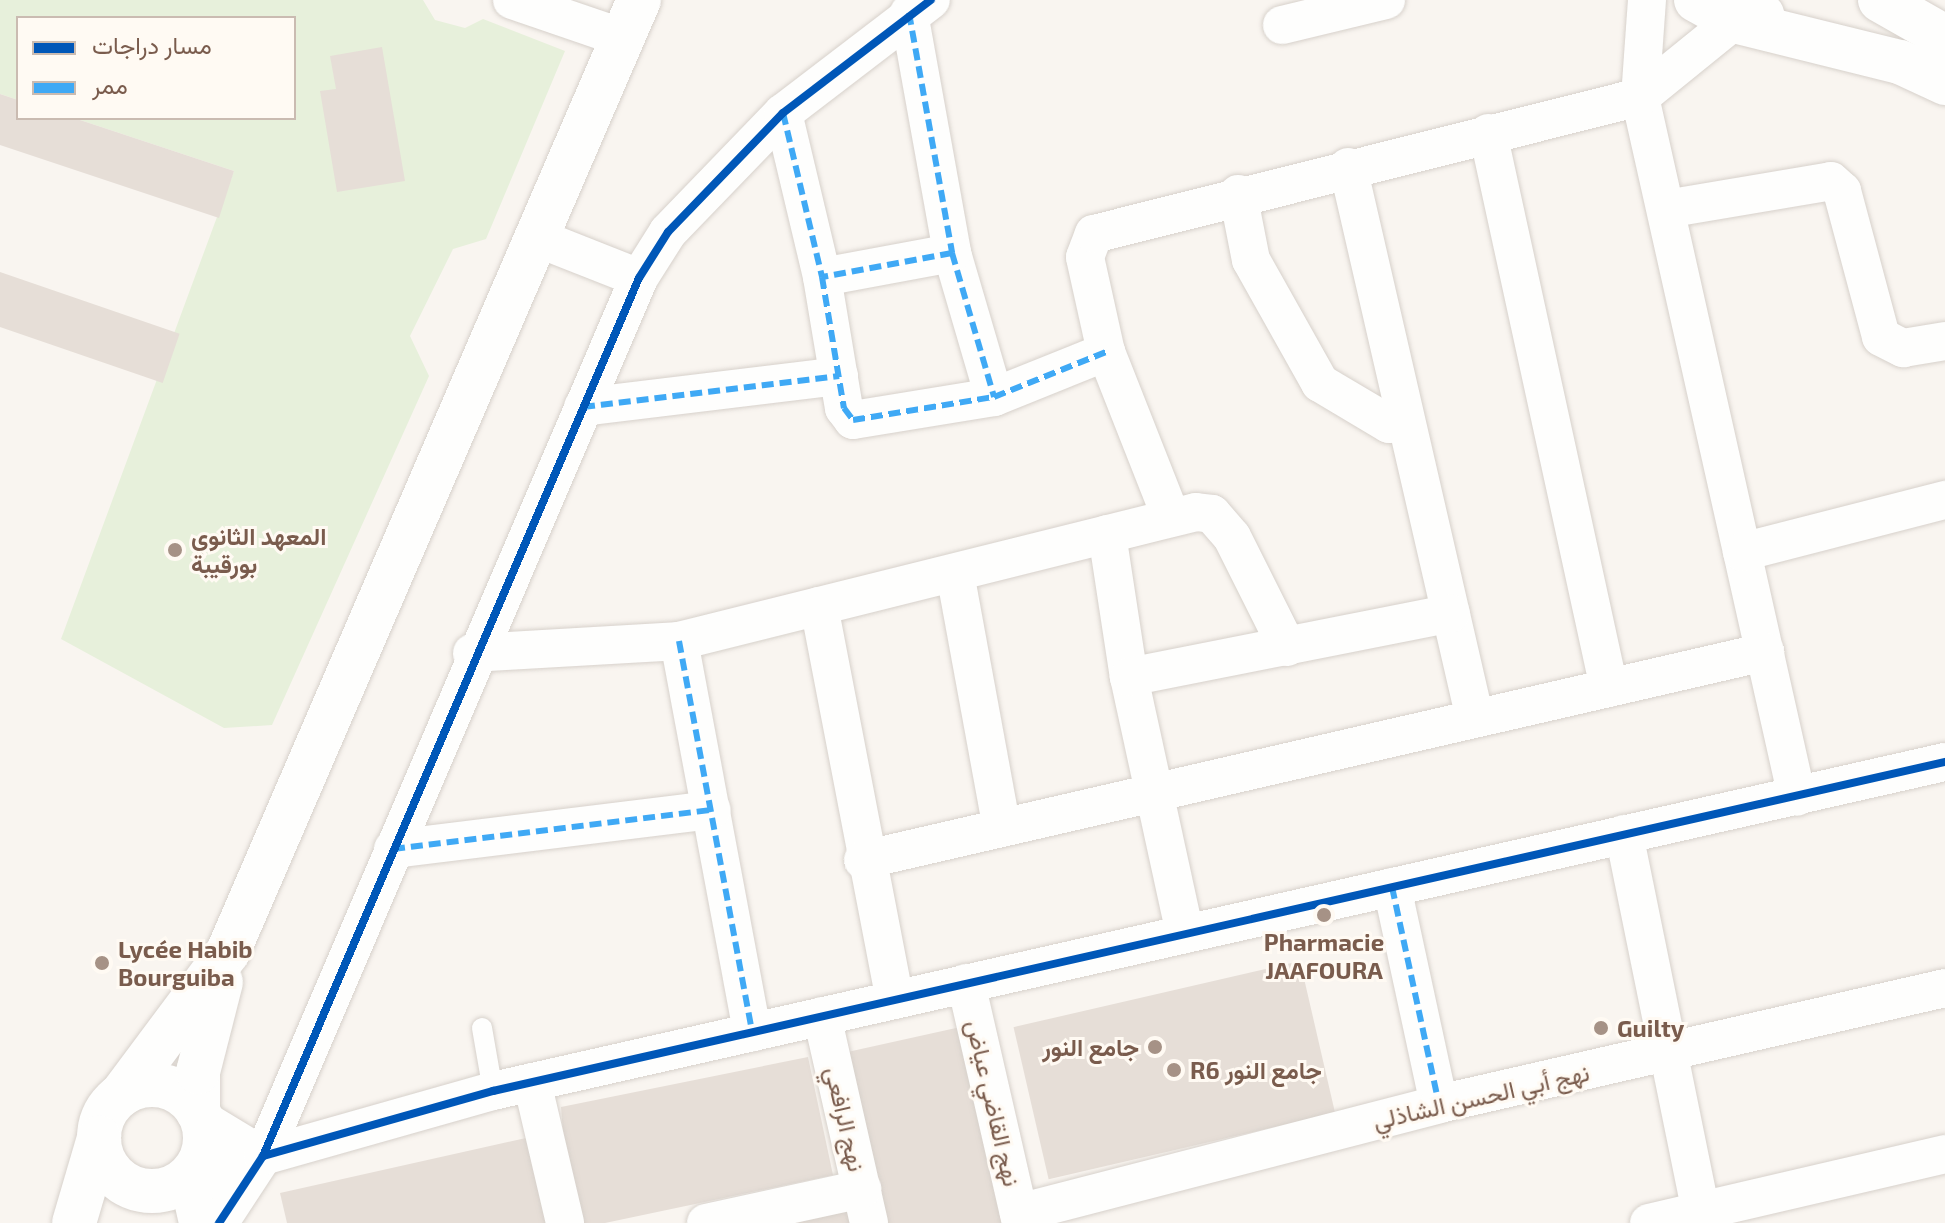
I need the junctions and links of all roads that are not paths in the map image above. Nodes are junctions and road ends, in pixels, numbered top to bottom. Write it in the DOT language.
graph roads {
  1 [pos="512,0"];
  2 [pos="1386,0"];
  3 [pos="1647,0"];
  4 [pos="1696,0"];
  5 [pos="1778,0"];
  6 [pos="1880,0"];
  7 [pos="920,7"];
  8 [pos="631,19"];
  9 [pos="1734,21"];
  10 [pos="1282,25"];
  11 [pos="1945,37"];
  12 [pos="1945,83"];
  13 [pos="1640,97"];
  14 [pos="783,113"];
  15 [pos="1488,133"];
  16 [pos="1348,167"];
  17 [pos="1238,194"];
  18 [pos="1666,209"];
  19 [pos="540,239"];
  20 [pos="952,253"];
  21 [pos="822,277"];
  22 [pos="639,278"];
  23 [pos="1945,341"];
  24 [pos="1106,352"];
  25 [pos="839,376"];
  26 [pos="994,397"];
  27 [pos="583,407"];
  28 [pos="1406,421"];
  29 [pos="1945,500"];
  30 [pos="1171,517"];
  31 [pos="1107,534"];
  32 [pos="1742,552"];
  33 [pos="955,573"];
  34 [pos="819,606"];
  35 [pos="1451,613"];
  36 [pos="679,641"];
  37 [pos="1287,647"];
  38 [pos="1765,652"];
  39 [pos="472,653"];
  40 [pos="1129,677"];
  41 [pos="1609,688"];
  42 [pos="1475,719"];
  43 [pos="1945,762"];
  44 [pos="1155,793"];
  45 [pos="1797,797"];
  46 [pos="712,810"];
  47 [pos="1002,828"];
  48 [pos="1624,834"];
  49 [pos="393,849"];
  50 [pos="863,860"];
  51 [pos="1392,887"];
  52 [pos="1185,934"];
  53 [pos="228,952"];
  54 [pos="966,983"];
  55 [pos="1945,988"];
  56 [pos="895,1000"];
  57 [pos="822,1016"];
  58 [pos="482,1028"];
  59 [pos="752,1032"];
  60 [pos="1668,1052"];
  61 [pos="532,1082"];
  62 [pos="493,1091"];
  63 [pos="122,1094"];
  64 [pos="1439,1104"];
  65 [pos="200,1115"];
  66 [pos="99,1138"];
  67 [pos="1945,1154"];
  68 [pos="263,1156"];
  69 [pos="180,1183"];
  70 [pos="866,1206"];
  71 [pos="1701,1216"];
  72 [pos="1020,1218"];
  73 [pos="711,1222"];
  74 [pos="74,1223"];
  75 [pos="131,1223"];
  76 [pos="198,1223"];
  77 [pos="219,1223"];
  78 [pos="565,1223"];
  79 [pos="1649,1223"];
  1 -- 8 [label="street"];
  2 -- 10 [label="street"];
  3 -- 13 [label="street"];
  4 -- 9 [label="main road"];
  5 -- 9 [label="main road"];
  6 -- 11 [label="main road"];
  7 -- 14 [label="street"];
  7 -- 20 [label="street"];
  8 -- 19 [label="main road"];
  9 -- 12 [label="main road"];
  9 -- 13 [label="street"];
  13 -- 15 [label="street"];
  13 -- 18 [label="street"];
  14 -- 21 [label="street"];
  14 -- 22 [label="street"];
  15 -- 16 [label="street"];
  15 -- 41 [label="street"];
  16 -- 17 [label="street"];
  16 -- 28 [label="street"];
  17 -- 24 [label="street"];
  17 -- 28 [label="street"];
  18 -- 23 [label="street"];
  18 -- 32 [label="street"];
  19 -- 22 [label="street"];
  19 -- 53 [label="main road"];
  20 -- 21 [label="street"];
  20 -- 26 [label="street"];
  21 -- 25 [label="street"];
  22 -- 27 [label="street"];
  24 -- 26 [label="street"];
  24 -- 30 [label="street"];
  25 -- 26 [label="street"];
  25 -- 27 [label="street"];
  27 -- 39 [label="street"];
  28 -- 35 [label="street"];
  29 -- 32 [label="street"];
  30 -- 31 [label="street"];
  30 -- 37 [label="street"];
  31 -- 33 [label="street"];
  31 -- 40 [label="street"];
  32 -- 38 [label="street"];
  33 -- 34 [label="street"];
  33 -- 47 [label="street"];
  34 -- 36 [label="street"];
  34 -- 50 [label="street"];
  35 -- 37 [label="street"];
  35 -- 42 [label="street"];
  36 -- 39 [label="street"];
  36 -- 46 [label="street"];
  37 -- 40 [label="street"];
  38 -- 41 [label="street"];
  38 -- 45 [label="street"];
  39 -- 49 [label="street"];
  40 -- 44 [label="street"];
  41 -- 42 [label="street"];
  42 -- 44 [label="street"];
  43 -- 45 [label="street"];
  44 -- 47 [label="street"];
  44 -- 52 [label="street"];
  45 -- 48 [label="street"];
  46 -- 49 [label="street"];
  46 -- 59 [label="street"];
  47 -- 50 [label="street"];
  48 -- 51 [label="street"];
  48 -- 60 [label="street"];
  49 -- 68 [label="street"];
  50 -- 56 [label="street"];
  51 -- 52 [label="street"];
  51 -- 64 [label="street"];
  52 -- 54 [label="street"];
  53 -- 63 [label="main road"];
  53 -- 65 [label="main road"];
  54 -- 56 [label="street"];
  54 -- 72 [label="street, نهج القاضي عياض"];
  55 -- 60 [label="street, نهج أبي الحسن الشاذلي"];
  56 -- 57 [label="street"];
  57 -- 59 [label="street"];
  57 -- 70 [label="street, نهج الرافعي"];
  58 -- 62 [label="lane"];
  59 -- 61 [label="street"];
  60 -- 64 [label="street, نهج أبي الحسن الشاذلي"];
  60 -- 71 [label="street"];
  61 -- 62 [label="street"];
  61 -- 78 [label="street"];
  62 -- 68 [label="street"];
  63 -- 65 [label="main road"];
  63 -- 66 [label="main road"];
  64 -- 72 [label="street, نهج أبي الحسن الشاذلي"];
  65 -- 68 [label="street"];
  65 -- 69 [label="main road"];
  66 -- 69 [label="main road"];
  66 -- 74 [label="main road"];
  67 -- 71 [label="street"];
  68 -- 69 [label="street"];
  68 -- 77 [label="street"];
  69 -- 75 [label="main road"];
  69 -- 76 [label="street"];
  70 -- 73 [label="street"];
  71 -- 79 [label="street"];
}
